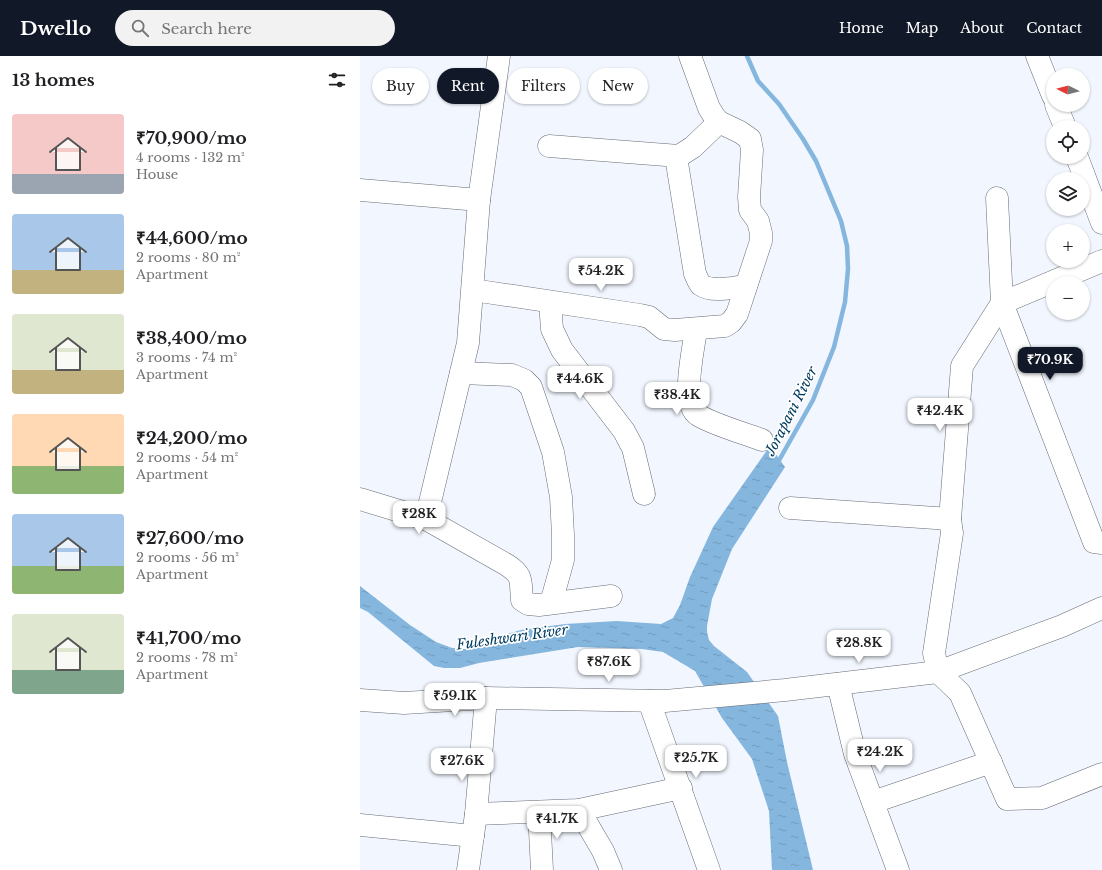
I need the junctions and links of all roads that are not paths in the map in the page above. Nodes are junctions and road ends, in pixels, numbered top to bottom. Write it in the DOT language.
graph roads {
  1 [pos="499,56"];
  2 [pos="690,56"];
  3 [pos="1037,56"];
  4 [pos="1046,78"];
  5 [pos="719,122"];
  6 [pos="549,146"];
  7 [pos="679,156"];
  8 [pos="1079,164"];
  9 [pos="360,190"];
  10 [pos="997,198"];
  11 [pos="479,200"];
  12 [pos="1102,223"];
  13 [pos="1102,261"];
  14 [pos="746,286"];
  15 [pos="473,290"];
  16 [pos="550,302"];
  17 [pos="1002,303"];
  18 [pos="696,329"];
  19 [pos="461,373"];
  20 [pos="762,440"];
  21 [pos="644,494"];
  22 [pos="360,499"];
  23 [pos="790,508"];
  24 [pos="426,519"];
  25 [pos="950,519"];
  26 [pos="1102,543"];
  27 [pos="611,596"];
  28 [pos="551,603"];
  29 [pos="1102,608"];
  30 [pos="938,672"];
  31 [pos="838,684"];
  32 [pos="486,698"];
  33 [pos="360,700"];
  34 [pos="657,701"];
  35 [pos="991,762"];
  36 [pos="1102,774"];
  37 [pos="681,788"];
  38 [pos="873,802"];
  39 [pos="579,810"];
  40 [pos="539,812"];
  41 [pos="476,814"];
  42 [pos="360,825"];
  43 [pos="473,836"];
  44 [pos="468,870"];
  45 [pos="542,870"];
  46 [pos="611,870"];
  47 [pos="709,870"];
  48 [pos="898,870"];
  1 -- 11 [label="street"];
  2 -- 5 [label="street"];
  3 -- 4 [label="street"];
  5 -- 7 [label="street"];
  5 -- 14 [label="street"];
  6 -- 7 [label="street"];
  7 -- 14 [label="street"];
  8 -- 12 [label="street"];
  9 -- 11 [label="street"];
  10 -- 17 [label="street"];
  11 -- 15 [label="street"];
  13 -- 17 [label="street"];
  14 -- 18 [label="street"];
  15 -- 16 [label="street"];
  15 -- 19 [label="street"];
  16 -- 18 [label="street"];
  16 -- 21 [label="street"];
  17 -- 25 [label="street"];
  17 -- 26 [label="street"];
  18 -- 20 [label="street"];
  19 -- 24 [label="street"];
  19 -- 28 [label="street"];
  22 -- 24 [label="street"];
  23 -- 25 [label="street"];
  24 -- 28 [label="street"];
  25 -- 30 [label="street"];
  27 -- 28 [label="street"];
  29 -- 30 [label="street"];
  30 -- 31 [label="street"];
  30 -- 35 [label="street"];
  31 -- 34 [label="street"];
  31 -- 38 [label="street"];
  32 -- 33 [label="street"];
  32 -- 34 [label="street"];
  32 -- 41 [label="street"];
  34 -- 37 [label="street"];
  35 -- 36 [label="street"];
  35 -- 38 [label="street"];
  37 -- 39 [label="street"];
  37 -- 47 [label="street"];
  38 -- 48 [label="street"];
  39 -- 40 [label="street"];
  39 -- 46 [label="street"];
  40 -- 41 [label="street"];
  40 -- 45 [label="street"];
  41 -- 43 [label="street"];
  42 -- 43 [label="street"];
  43 -- 44 [label="street"];
}
